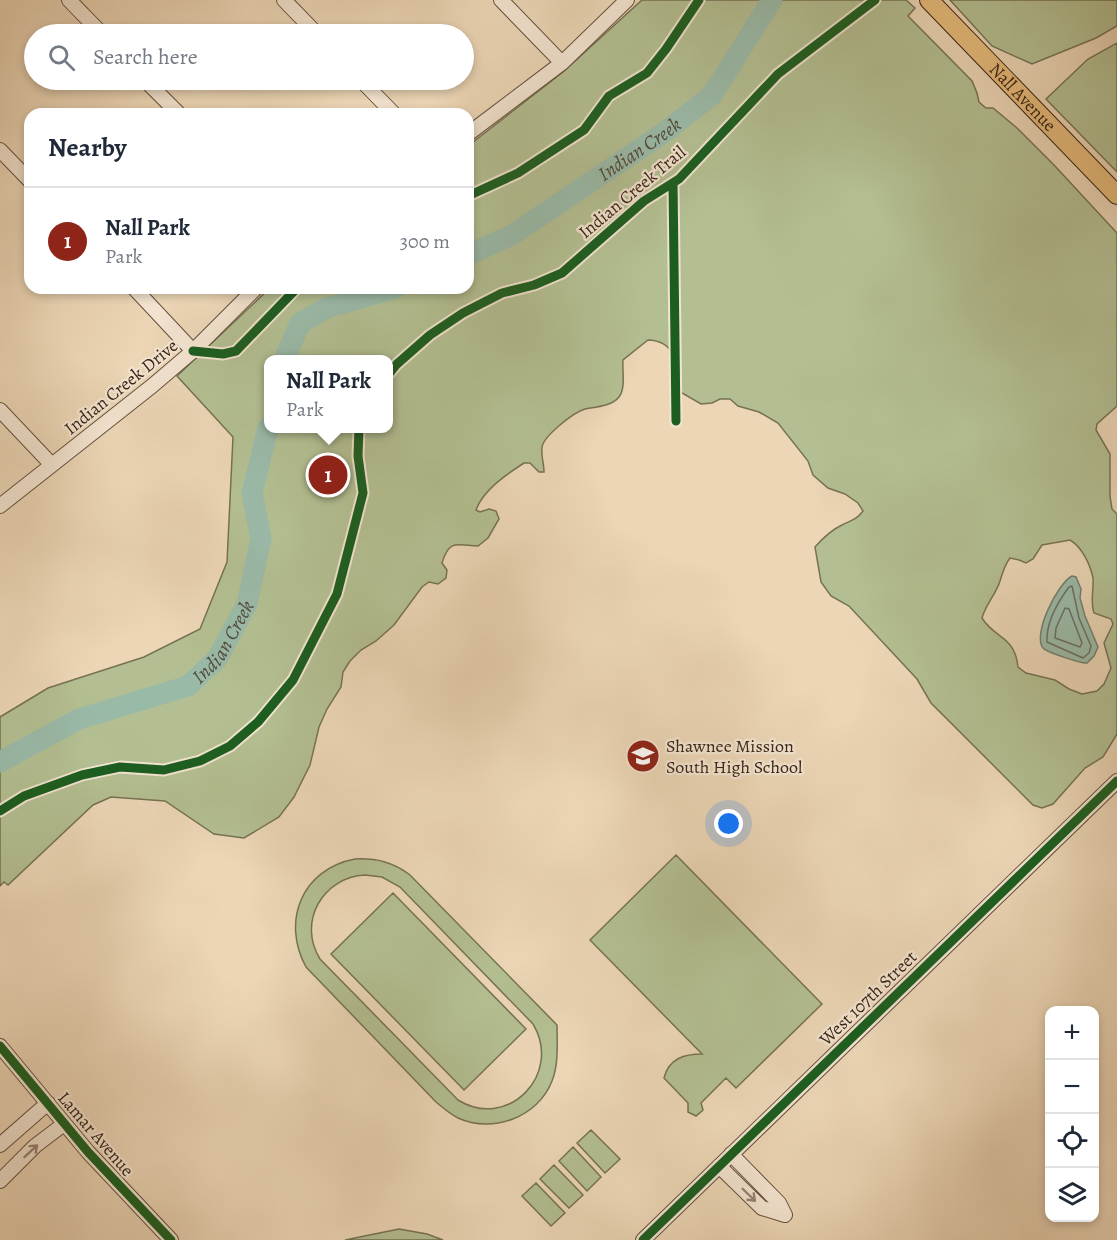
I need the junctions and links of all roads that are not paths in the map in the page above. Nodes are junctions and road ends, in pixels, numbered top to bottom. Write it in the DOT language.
graph roads {
  1 [pos="69,0"];
  2 [pos="284,0"];
  3 [pos="501,0"];
  4 [pos="627,0"];
  5 [pos="929,0"];
  6 [pos="92,24"];
  7 [pos="307,24"];
  8 [pos="562,63"];
  9 [pos="155,90"];
  10 [pos="371,90"];
  11 [pos="173,108"];
  12 [pos="388,108"];
  13 [pos="474,129"];
  14 [pos="0,150"];
  15 [pos="24,175"];
  16 [pos="1117,195"];
  17 [pos="140,294"];
  18 [pos="250,294"];
  19 [pos="193,351"];
  20 [pos="0,410"];
  21 [pos="52,465"];
  22 [pos="0,506"];
  23 [pos="1117,781"];
  24 [pos="0,1046"];
  25 [pos="48,1103"];
  26 [pos="64,1124"];
  27 [pos="0,1145"];
  28 [pos="731,1154"];
  29 [pos="719,1166"];
  30 [pos="0,1181"];
  31 [pos="171,1240"];
  32 [pos="643,1240"];
  1 -- 6 [label="street"];
  2 -- 7 [label="street"];
  3 -- 8 [label="street"];
  4 -- 8 [label="street"];
  5 -- 16 [label="main road, Nall Avenue"];
  8 -- 13 [label="street"];
  9 -- 11 [label="street"];
  10 -- 12 [label="street"];
  14 -- 15 [label="street"];
  17 -- 19 [label="street"];
  18 -- 19 [label="street, Indian Creek Drive"];
  19 -- 21 [label="street, Indian Creek Drive"];
  20 -- 21 [label="street"];
  21 -- 22 [label="street, Indian Creek Drive"];
  23 -- 28 [label="street, West 107th Street"];
  24 -- 25 [label="street, Lamar Avenue"];
  25 -- 26 [label="street, Lamar Avenue"];
  25 -- 27 [label="street"];
  30 -- 26 [label="street, one-way"];
  26 -- 31 [label="street, Lamar Avenue"];
  28 -- 29 [label="street, West 107th Street"];
  29 -- 28 [label="street, one-way"];
  29 -- 32 [label="street, West 107th Street"];
}
